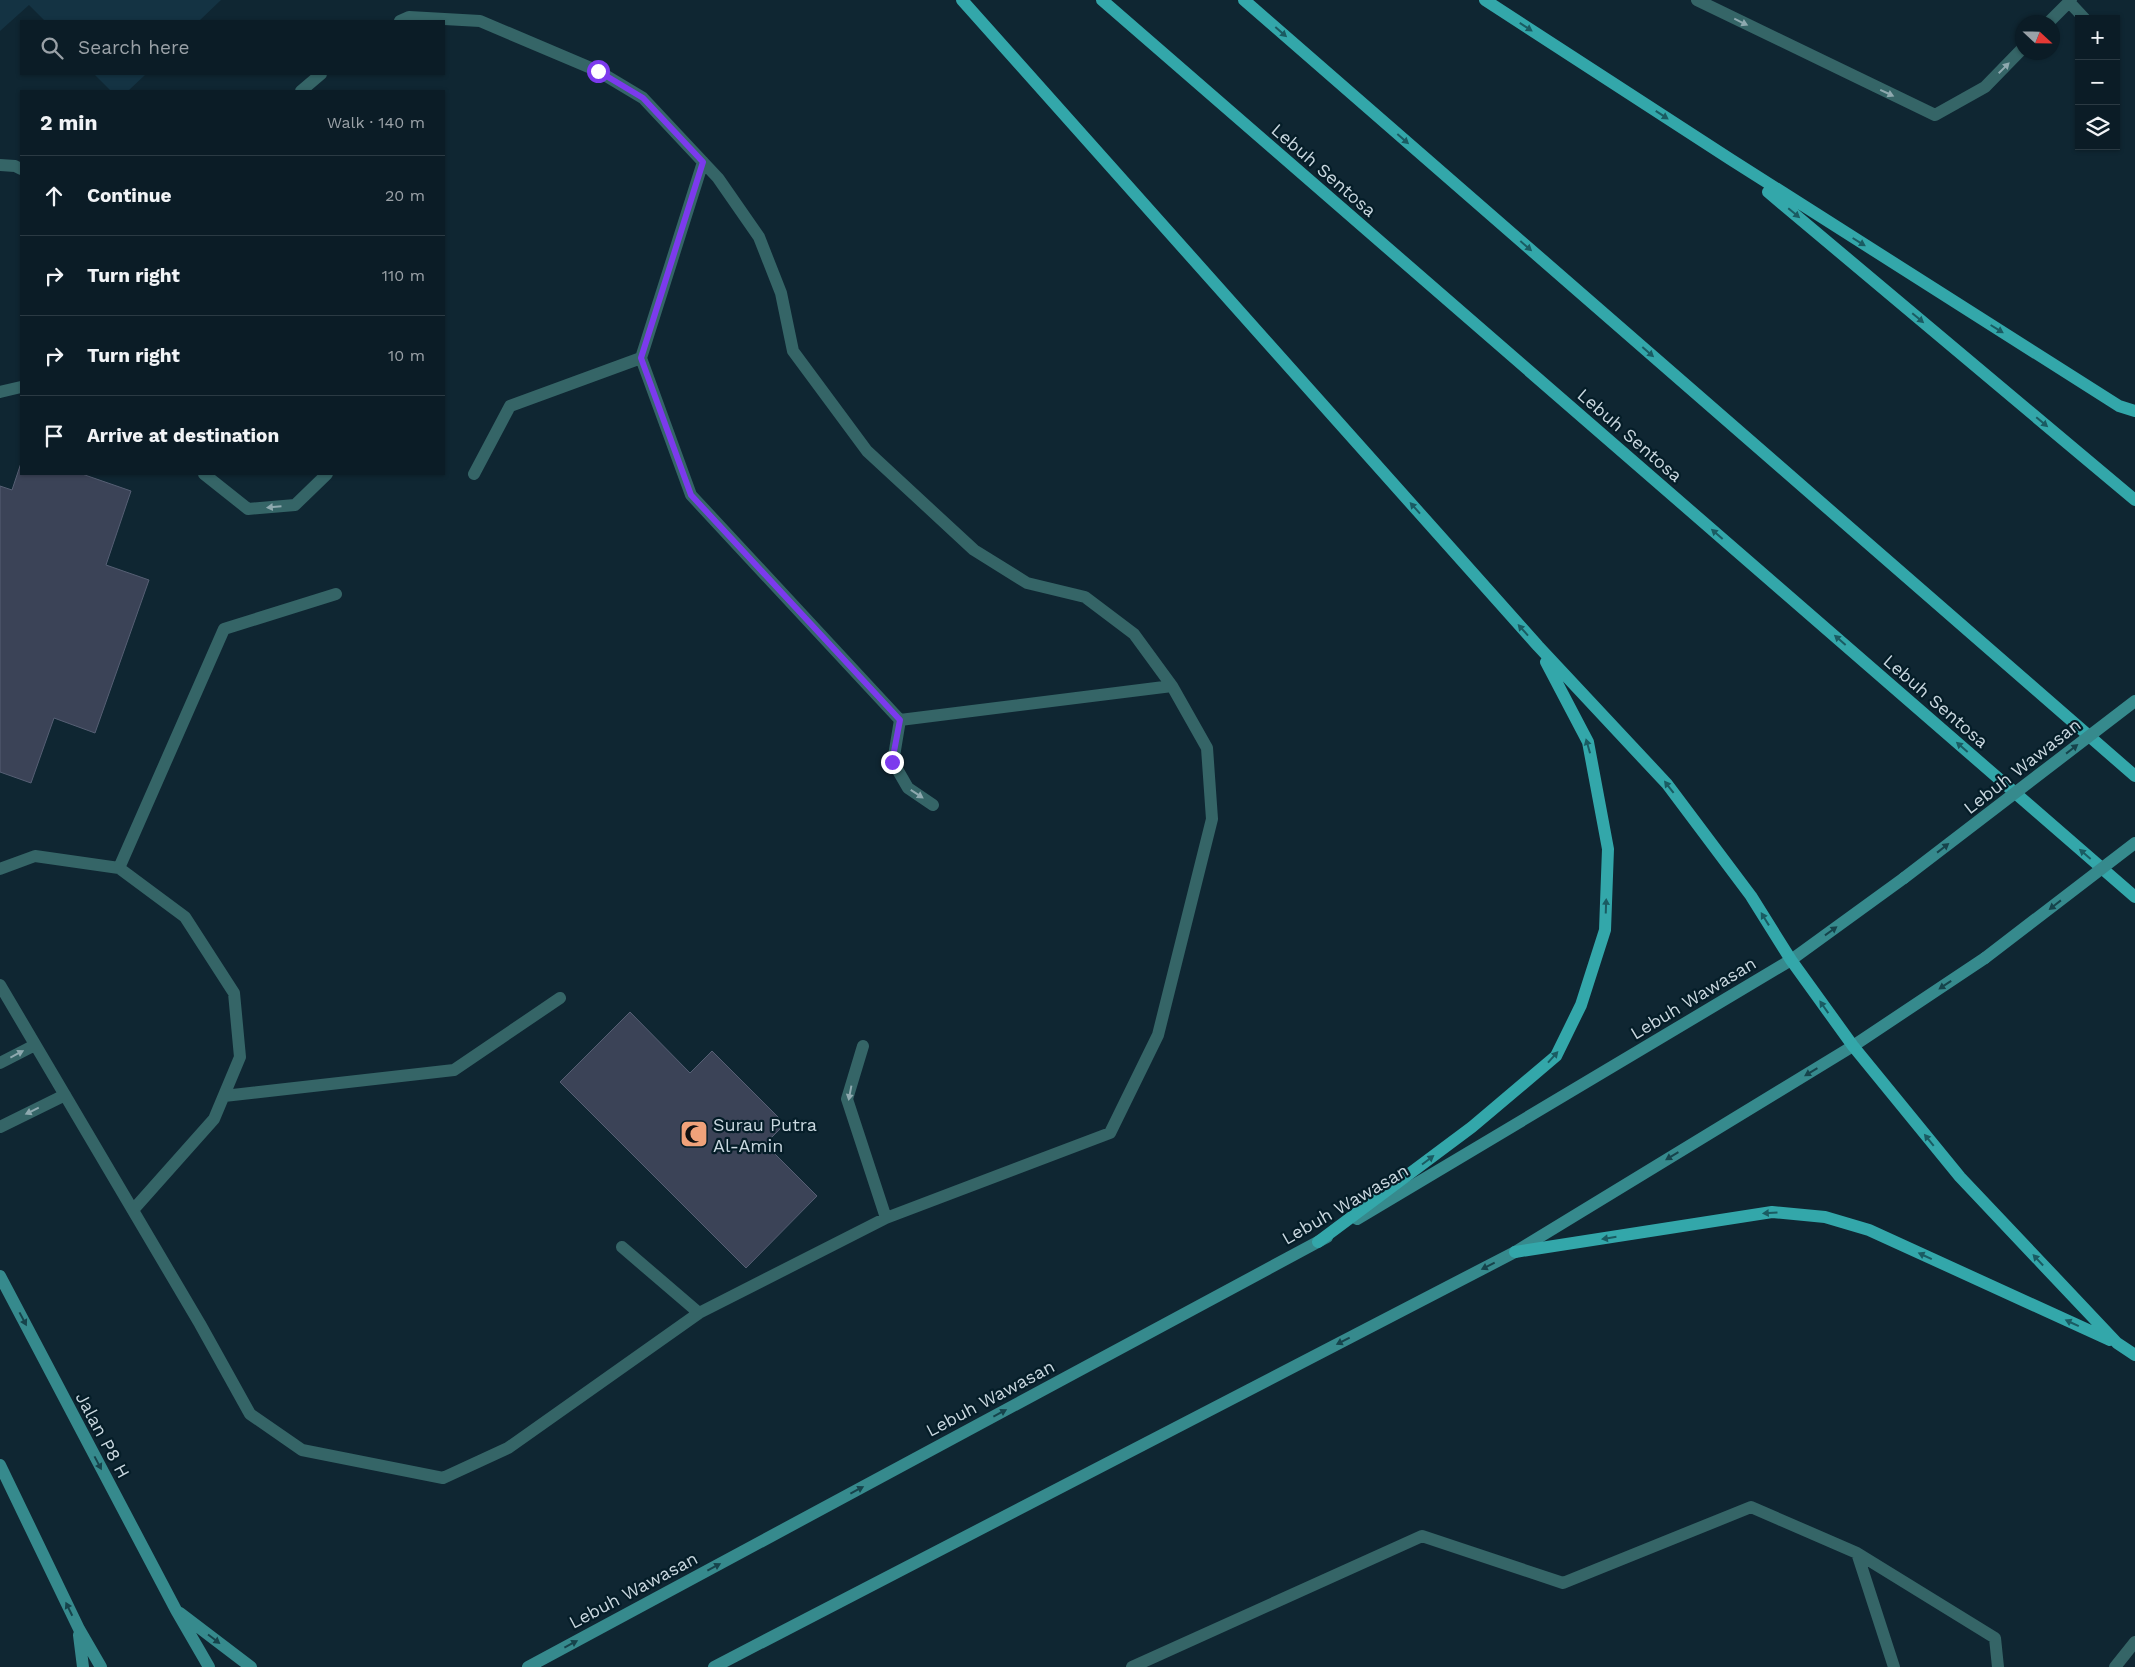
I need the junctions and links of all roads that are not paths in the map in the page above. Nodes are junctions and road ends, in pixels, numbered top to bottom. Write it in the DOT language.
graph roads {
  1 [pos="962,0"];
  2 [pos="1102,0"];
  3 [pos="1244,0"];
  4 [pos="1485,0"];
  5 [pos="1697,0"];
  6 [pos="2070,1"];
  7 [pos="2056,15"];
  8 [pos="2081,15"];
  9 [pos="402,20"];
  10 [pos="2015,56"];
  11 [pos="320,75"];
  12 [pos="302,90"];
  13 [pos="1730,159"];
  14 [pos="703,162"];
  15 [pos="0,165"];
  16 [pos="20,168"];
  17 [pos="641,358"];
  18 [pos="20,388"];
  19 [pos="0,392"];
  20 [pos="2135,411"];
  21 [pos="474,474"];
  22 [pos="205,475"];
  23 [pos="326,475"];
  24 [pos="2135,500"];
  25 [pos="336,594"];
  26 [pos="1538,646"];
  27 [pos="1172,686"];
  28 [pos="2135,701"];
  29 [pos="900,720"];
  30 [pos="2135,776"];
  31 [pos="934,805"];
  32 [pos="2135,843"];
  33 [pos="119,868"];
  34 [pos="0,869"];
  35 [pos="2135,897"];
  36 [pos="1791,960"];
  37 [pos="0,985"];
  38 [pos="560,998"];
  39 [pos="35,1045"];
  40 [pos="862,1046"];
  41 [pos="1852,1046"];
  42 [pos="0,1063"];
  43 [pos="65,1095"];
  44 [pos="224,1096"];
  45 [pos="0,1127"];
  46 [pos="133,1210"];
  47 [pos="886,1218"];
  48 [pos="1318,1242"];
  49 [pos="622,1247"];
  50 [pos="1515,1252"];
  51 [pos="0,1276"];
  52 [pos="699,1313"];
  53 [pos="2117,1344"];
  54 [pos="2135,1355"];
  55 [pos="0,1466"];
  56 [pos="1857,1553"];
  57 [pos="176,1610"];
  58 [pos="79,1630"];
  59 [pos="2135,1642"];
  60 [pos="83,1667"];
  61 [pos="101,1667"];
  62 [pos="209,1667"];
  63 [pos="251,1667"];
  64 [pos="528,1667"];
  65 [pos="714,1667"];
  66 [pos="1132,1667"];
  67 [pos="1894,1667"];
  68 [pos="1998,1667"];
  69 [pos="2115,1667"];
  26 -- 1 [label="main road, one-way"];
  35 -- 2 [label="main road, Lebuh Sentosa, one-way"];
  3 -- 30 [label="main road, one-way"];
  4 -- 13 [label="main road, one-way"];
  5 -- 10 [label="street, one-way"];
  6 -- 7 [label="street"];
  6 -- 8 [label="street"];
  9 -- 14 [label="street"];
  11 -- 12 [label="street"];
  13 -- 20 [label="main road, one-way"];
  13 -- 24 [label="main road, one-way"];
  14 -- 17 [label="street"];
  14 -- 27 [label="street"];
  15 -- 16 [label="street"];
  17 -- 21 [label="street"];
  17 -- 29 [label="street"];
  18 -- 19 [label="street"];
  23 -- 22 [label="street, one-way"];
  25 -- 33 [label="street"];
  36 -- 26 [label="main road, one-way"];
  48 -- 26 [label="main road, one-way"];
  27 -- 29 [label="street"];
  27 -- 47 [label="street"];
  36 -- 28 [label="main road, Lebuh Wawasan, one-way, bridge"];
  29 -- 31 [label="street, one-way"];
  32 -- 41 [label="main road, one-way, bridge"];
  33 -- 34 [label="street"];
  33 -- 44 [label="street"];
  41 -- 36 [label="main road, one-way"];
  36 -- 48 [label="main road, Lebuh Wawasan"];
  37 -- 39 [label="street"];
  38 -- 44 [label="street"];
  42 -- 39 [label="street, one-way"];
  39 -- 43 [label="street"];
  40 -- 47 [label="street, one-way"];
  41 -- 50 [label="main road, one-way"];
  53 -- 41 [label="main road, one-way"];
  43 -- 45 [label="street, one-way"];
  43 -- 46 [label="street"];
  44 -- 46 [label="street"];
  46 -- 52 [label="street"];
  47 -- 52 [label="street"];
  64 -- 48 [label="main road, Lebuh Wawasan, one-way"];
  49 -- 52 [label="street"];
  53 -- 50 [label="main road, one-way"];
  50 -- 65 [label="main road, one-way"];
  51 -- 57 [label="main road, Jalan P8 H, one-way"];
  53 -- 54 [label="main road"];
  58 -- 55 [label="main road, one-way"];
  56 -- 66 [label="street"];
  56 -- 67 [label="street"];
  56 -- 68 [label="street"];
  57 -- 62 [label="main road, Jalan P8 H"];
  57 -- 63 [label="main road, one-way"];
  58 -- 60 [label="main road"];
  58 -- 61 [label="main road"];
  59 -- 69 [label="street"];
}
